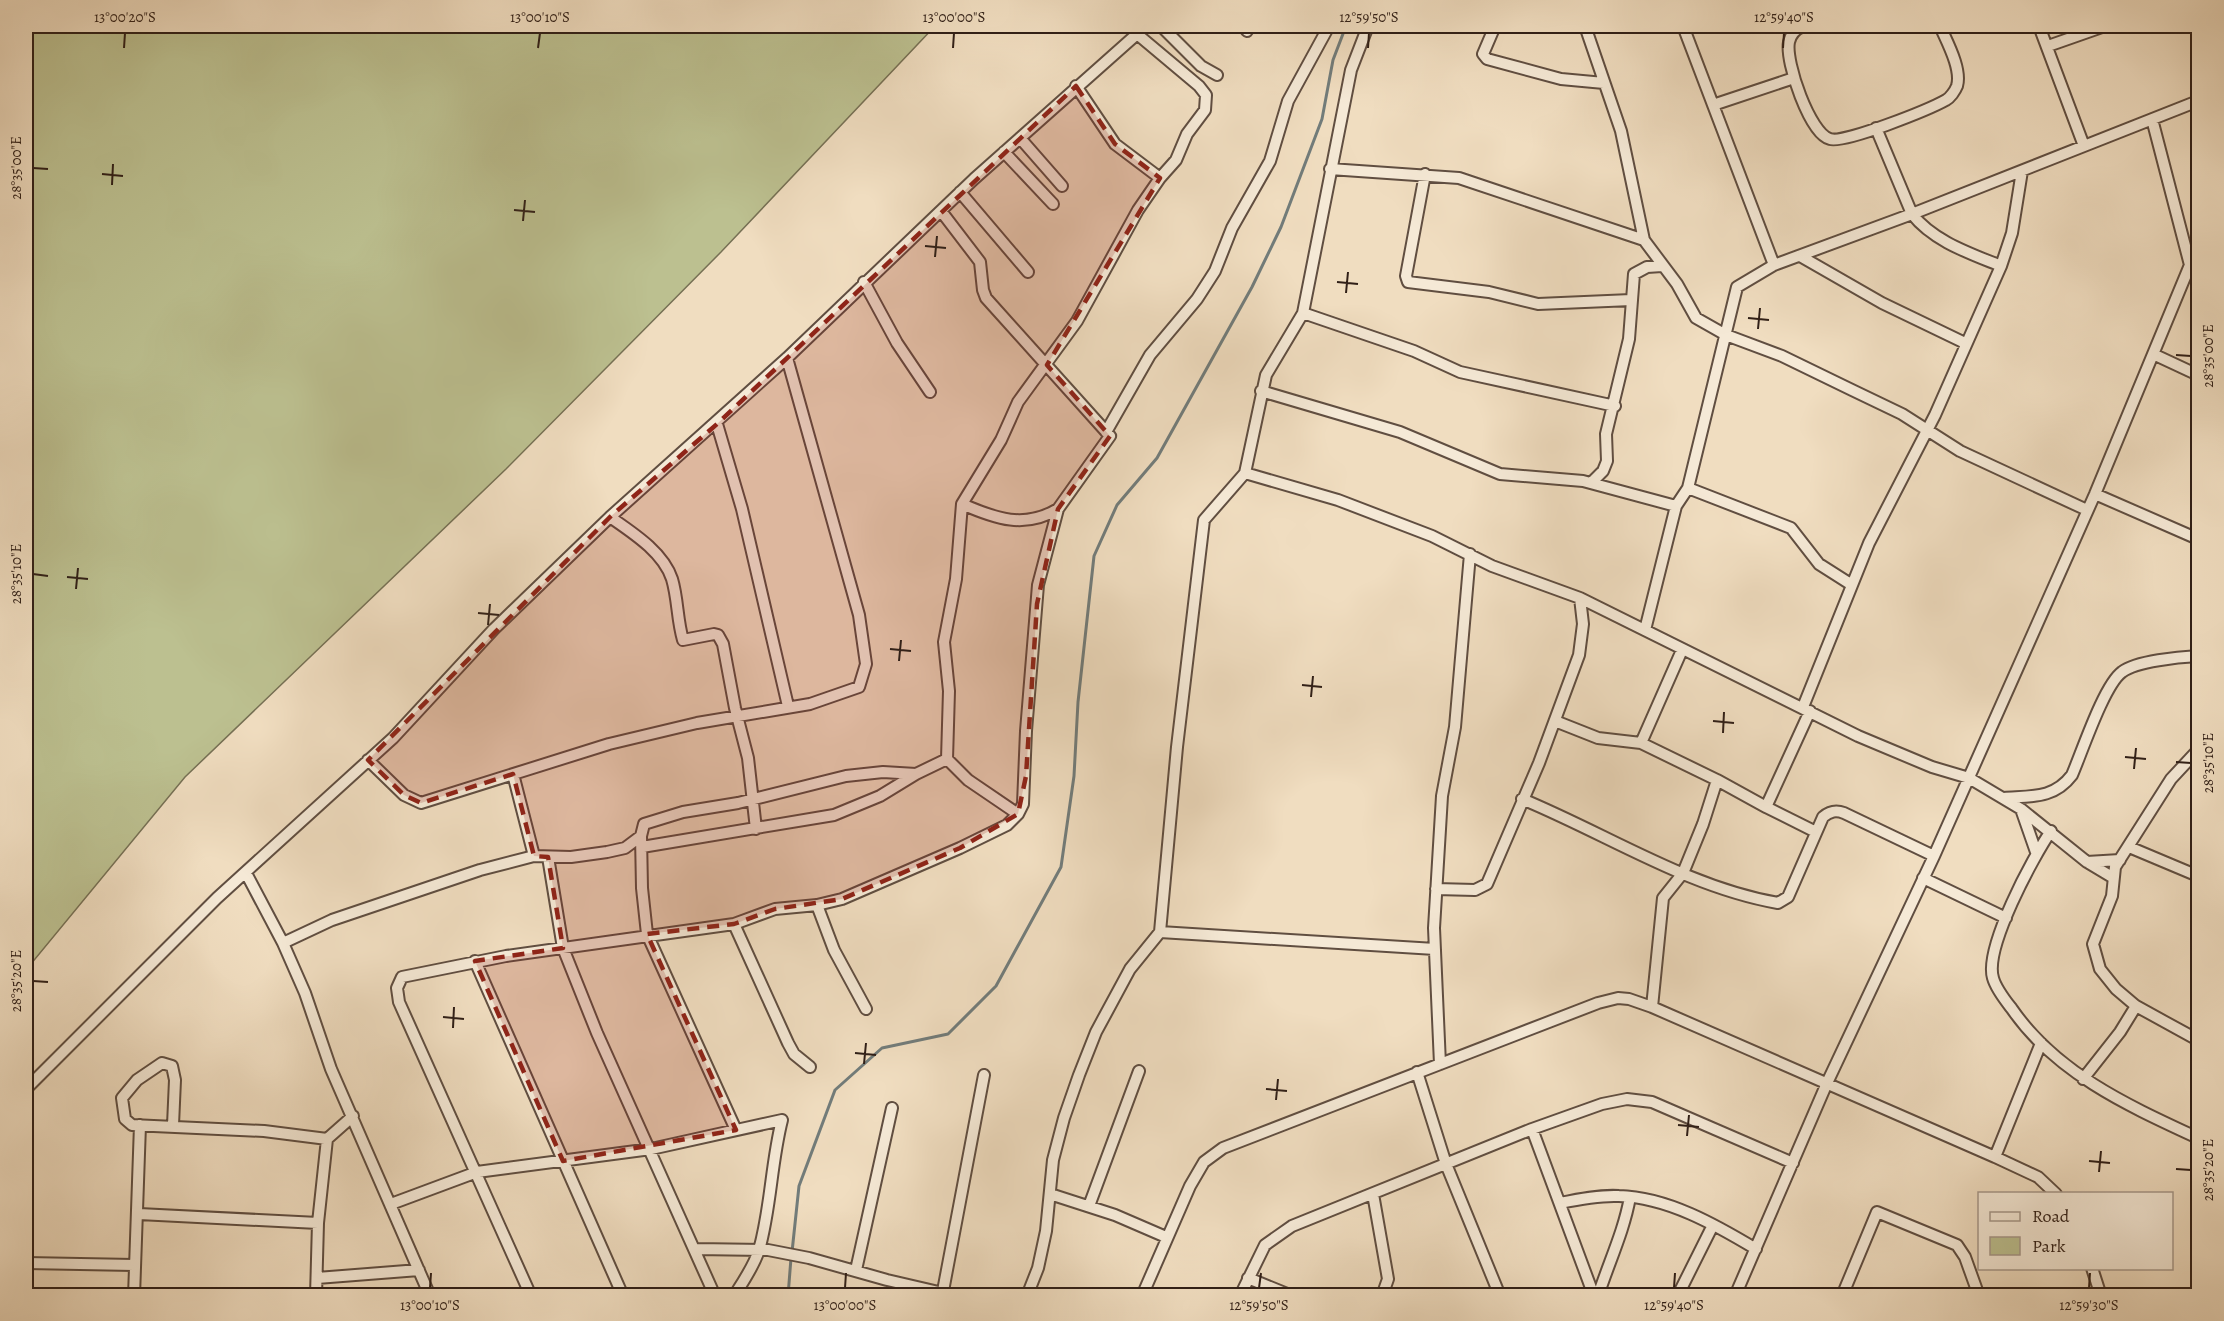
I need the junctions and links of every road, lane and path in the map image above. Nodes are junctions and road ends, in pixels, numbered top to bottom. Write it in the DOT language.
graph roads {
  1 [pos="1146,26"];
  2 [pos="1161,26"];
  3 [pos="1329,26"];
  4 [pos="1366,26"];
  5 [pos="1495,26"];
  6 [pos="1585,26"];
  7 [pos="1683,26"];
  8 [pos="1803,26"];
  9 [pos="1940,26"];
  10 [pos="2040,26"];
  11 [pos="2105,26"];
  12 [pos="1137,34"];
  13 [pos="2048,46"];
  14 [pos="1217,75"];
  15 [pos="1794,78"];
  16 [pos="1604,83"];
  17 [pos="1076,86"];
  18 [pos="2199,101"];
  19 [pos="1713,105"];
  20 [pos="2152,119"];
  21 [pos="1876,128"];
  22 [pos="1020,138"];
  23 [pos="2084,146"];
  24 [pos="1004,152"];
  25 [pos="1330,169"];
  26 [pos="2022,171"];
  27 [pos="1425,174"];
  28 [pos="1160,178"];
  29 [pos="1062,186"];
  30 [pos="960,192"];
  31 [pos="1053,204"];
  32 [pos="940,211"];
  33 [pos="1912,214"];
  34 [pos="1644,240"];
  35 [pos="1800,256"];
  36 [pos="1774,265"];
  37 [pos="1662,266"];
  38 [pos="2001,266"];
  39 [pos="2194,266"];
  40 [pos="1028,272"];
  41 [pos="864,282"];
  42 [pos="1631,300"];
  43 [pos="1303,313"];
  44 [pos="1726,335"];
  45 [pos="1965,343"];
  46 [pos="2153,354"];
  47 [pos="787,358"];
  48 [pos="1047,365"];
  49 [pos="2199,375"];
  50 [pos="1261,391"];
  51 [pos="930,392"];
  52 [pos="1614,406"];
  53 [pos="717,424"];
  54 [pos="1106,432"];
  55 [pos="1926,432"];
  56 [pos="1245,472"];
  57 [pos="1591,483"];
  58 [pos="1688,488"];
  59 [pos="2095,494"];
  60 [pos="962,504"];
  61 [pos="1676,506"];
  62 [pos="1058,509"];
  63 [pos="2086,510"];
  64 [pos="610,517"];
  65 [pos="2199,539"];
  66 [pos="1470,554"];
  67 [pos="1852,585"];
  68 [pos="1580,598"];
  69 [pos="1645,630"];
  70 [pos="1682,650"];
  71 [pos="2199,656"];
  72 [pos="788,706"];
  73 [pos="1806,709"];
  74 [pos="738,717"];
  75 [pos="1555,721"];
  76 [pos="1641,743"];
  77 [pos="2199,750"];
  78 [pos="947,759"];
  79 [pos="368,760"];
  80 [pos="513,774"];
  81 [pos="916,774"];
  82 [pos="1969,778"];
  83 [pos="1717,780"];
  84 [pos="2003,798"];
  85 [pos="754,799"];
  86 [pos="1522,799"];
  87 [pos="1766,807"];
  88 [pos="2021,809"];
  89 [pos="1018,814"];
  90 [pos="756,829"];
  91 [pos="2051,831"];
  92 [pos="1816,832"];
  93 [pos="641,842"];
  94 [pos="2129,847"];
  95 [pos="2036,852"];
  96 [pos="534,856"];
  97 [pos="1934,856"];
  98 [pos="548,857"];
  99 [pos="2120,860"];
  100 [pos="2087,862"];
  101 [pos="246,873"];
  102 [pos="1683,873"];
  103 [pos="2199,876"];
  104 [pos="1923,878"];
  105 [pos="2112,878"];
  106 [pos="1436,889"];
  107 [pos="817,905"];
  108 [pos="2006,918"];
  109 [pos="734,924"];
  110 [pos="1160,932"];
  111 [pos="647,934"];
  112 [pos="283,943"];
  113 [pos="563,948"];
  114 [pos="1435,949"];
  115 [pos="475,961"];
  116 [pos="2136,1006"];
  117 [pos="1652,1007"];
  118 [pos="866,1009"];
  119 [pos="2199,1040"];
  120 [pos="2041,1043"];
  121 [pos="1440,1064"];
  122 [pos="810,1067"];
  123 [pos="1139,1071"];
  124 [pos="1417,1072"];
  125 [pos="984,1075"];
  126 [pos="2084,1079"];
  127 [pos="1827,1083"];
  128 [pos="26,1089"];
  129 [pos="892,1108"];
  130 [pos="353,1116"];
  131 [pos="140,1125"];
  132 [pos="173,1125"];
  133 [pos="1532,1129"];
  134 [pos="736,1130"];
  135 [pos="2199,1137"];
  136 [pos="327,1139"];
  137 [pos="651,1149"];
  138 [pos="1995,1157"];
  139 [pos="563,1161"];
  140 [pos="1793,1163"];
  141 [pos="1446,1164"];
  142 [pos="477,1172"];
  143 [pos="2054,1192"];
  144 [pos="1050,1194"];
  145 [pos="1372,1194"];
  146 [pos="1630,1197"];
  147 [pos="1560,1203"];
  148 [pos="392,1204"];
  149 [pos="1089,1206"];
  150 [pos="139,1215"];
  151 [pos="318,1223"];
  152 [pos="1713,1225"];
  153 [pos="1166,1237"];
  154 [pos="696,1249"];
  155 [pos="1756,1249"];
  156 [pos="759,1250"];
  157 [pos="26,1263"];
  158 [pos="134,1265"];
  159 [pos="419,1270"];
  160 [pos="856,1270"];
  161 [pos="2092,1270"];
  162 [pos="317,1278"];
  163 [pos="1248,1278"];
  164 [pos="943,1291"];
  165 [pos="927,1292"];
  166 [pos="1679,1293"];
  167 [pos="134,1296"];
  168 [pos="316,1296"];
  169 [pos="430,1296"];
  170 [pos="531,1296"];
  171 [pos="623,1296"];
  172 [pos="715,1296"];
  173 [pos="734,1296"];
  174 [pos="956,1296"];
  175 [pos="1027,1296"];
  176 [pos="1142,1296"];
  177 [pos="1240,1296"];
  178 [pos="1292,1296"];
  179 [pos="1382,1296"];
  180 [pos="1500,1296"];
  181 [pos="1593,1296"];
  182 [pos="1598,1296"];
  183 [pos="1735,1296"];
  184 [pos="1842,1296"];
  185 [pos="1979,1296"];
  186 [pos="2102,1296"];
  1 -- 12 [label="street"];
  2 -- 14 [label="street"];
  3 -- 54 [label="street"];
  4 -- 25 [label="street"];
  5 -- 16 [label="street"];
  6 -- 16 [label="street"];
  7 -- 19 [label="street"];
  8 -- 15 [label="street"];
  9 -- 21 [label="street"];
  10 -- 13 [label="street"];
  11 -- 13 [label="street"];
  12 -- 17 [label="street"];
  12 -- 28 [label="street"];
  13 -- 23 [label="street"];
  15 -- 19 [label="street"];
  15 -- 21 [label="street"];
  16 -- 34 [label="street"];
  17 -- 22 [label="street"];
  17 -- 28 [label="street"];
  18 -- 20 [label="street"];
  19 -- 36 [label="street"];
  20 -- 23 [label="street"];
  20 -- 39 [label="street"];
  21 -- 33 [label="street"];
  22 -- 24 [label="street"];
  22 -- 29 [label="street"];
  23 -- 26 [label="street"];
  24 -- 30 [label="street"];
  24 -- 31 [label="street"];
  25 -- 27 [label="street"];
  25 -- 43 [label="street"];
  26 -- 33 [label="street"];
  26 -- 38 [label="street"];
  27 -- 34 [label="street"];
  27 -- 42 [label="street"];
  28 -- 48 [label="street"];
  30 -- 32 [label="street"];
  30 -- 40 [label="street"];
  32 -- 41 [label="street"];
  32 -- 48 [label="street"];
  33 -- 35 [label="street"];
  33 -- 38 [label="street"];
  34 -- 37 [label="street"];
  35 -- 36 [label="street"];
  35 -- 45 [label="street"];
  36 -- 44 [label="street"];
  37 -- 42 [label="street"];
  37 -- 44 [label="street"];
  38 -- 45 [label="street"];
  39 -- 46 [label="street"];
  41 -- 47 [label="street"];
  41 -- 51 [label="street"];
  42 -- 52 [label="street"];
  43 -- 50 [label="street"];
  43 -- 52 [label="street"];
  44 -- 55 [label="street"];
  44 -- 58 [label="street"];
  45 -- 55 [label="street"];
  46 -- 49 [label="street"];
  46 -- 59 [label="street"];
  47 -- 53 [label="street"];
  47 -- 72 [label="street"];
  48 -- 54 [label="street"];
  48 -- 60 [label="street"];
  50 -- 56 [label="street"];
  50 -- 57 [label="street"];
  52 -- 57 [label="street"];
  53 -- 64 [label="street"];
  53 -- 72 [label="street"];
  54 -- 62 [label="street"];
  55 -- 63 [label="street"];
  55 -- 67 [label="street"];
  56 -- 66 [label="street"];
  56 -- 110 [label="street"];
  57 -- 61 [label="street"];
  58 -- 61 [label="street"];
  58 -- 67 [label="street"];
  59 -- 63 [label="street"];
  59 -- 65 [label="street"];
  60 -- 62 [label="street"];
  60 -- 78 [label="street"];
  61 -- 69 [label="street"];
  62 -- 89 [label="street"];
  63 -- 82 [label="street"];
  64 -- 74 [label="street"];
  64 -- 79 [label="street"];
  66 -- 68 [label="street"];
  66 -- 106 [label="street"];
  67 -- 73 [label="street"];
  68 -- 69 [label="street"];
  68 -- 75 [label="street"];
  69 -- 70 [label="street"];
  70 -- 73 [label="street"];
  70 -- 76 [label="street"];
  71 -- 84 [label="street"];
  72 -- 74 [label="street"];
  73 -- 82 [label="street"];
  73 -- 87 [label="street"];
  74 -- 80 [label="street"];
  74 -- 85 [label="street"];
  75 -- 76 [label="street"];
  75 -- 86 [label="street"];
  76 -- 83 [label="street"];
  77 -- 94 [label="street"];
  78 -- 81 [label="street"];
  78 -- 89 [label="street"];
  79 -- 80 [label="street"];
  79 -- 101 [label="street"];
  80 -- 96 [label="street"];
  81 -- 85 [label="street"];
  81 -- 90 [label="street"];
  82 -- 84 [label="street"];
  82 -- 97 [label="street"];
  83 -- 87 [label="street"];
  83 -- 102 [label="street"];
  84 -- 88 [label="street"];
  85 -- 90 [label="street"];
  85 -- 93 [label="street"];
  86 -- 102 [label="street"];
  86 -- 106 [label="street"];
  87 -- 92 [label="street"];
  88 -- 91 [label="street"];
  88 -- 95 [label="street"];
  89 -- 107 [label="street"];
  90 -- 93 [label="street"];
  91 -- 95 [label="street"];
  91 -- 100 [label="street"];
  92 -- 97 [label="street"];
  92 -- 102 [label="street"];
  93 -- 98 [label="street"];
  93 -- 111 [label="street"];
  94 -- 99 [label="street"];
  94 -- 103 [label="street"];
  95 -- 108 [label="street"];
  96 -- 98 [label="street"];
  96 -- 112 [label="street"];
  97 -- 104 [label="street"];
  98 -- 113 [label="street"];
  99 -- 100 [label="street"];
  99 -- 105 [label="street"];
  100 -- 105 [label="street"];
  101 -- 112 [label="street"];
  101 -- 128 [label="street"];
  102 -- 117 [label="street"];
  104 -- 108 [label="street"];
  104 -- 127 [label="street"];
  105 -- 116 [label="street"];
  106 -- 114 [label="street"];
  107 -- 109 [label="street"];
  107 -- 118 [label="street"];
  108 -- 120 [label="street"];
  109 -- 111 [label="street"];
  109 -- 122 [label="street"];
  110 -- 114 [label="street"];
  110 -- 144 [label="street"];
  111 -- 113 [label="street"];
  111 -- 134 [label="street"];
  112 -- 130 [label="street"];
  113 -- 115 [label="street"];
  113 -- 137 [label="street"];
  114 -- 121 [label="street"];
  115 -- 139 [label="street"];
  115 -- 142 [label="street"];
  116 -- 119 [label="street"];
  116 -- 126 [label="street"];
  117 -- 121 [label="street"];
  117 -- 127 [label="street"];
  120 -- 126 [label="street"];
  120 -- 138 [label="street"];
  121 -- 124 [label="street"];
  123 -- 149 [label="street"];
  124 -- 141 [label="street"];
  124 -- 153 [label="street"];
  125 -- 164 [label="street"];
  126 -- 135 [label="street"];
  127 -- 138 [label="street"];
  127 -- 140 [label="street"];
  129 -- 160 [label="street"];
  130 -- 136 [label="street"];
  130 -- 148 [label="street"];
  131 -- 132 [label="street"];
  131 -- 132 [label="street"];
  131 -- 150 [label="street"];
  132 -- 136 [label="street"];
  133 -- 140 [label="street"];
  133 -- 141 [label="street"];
  133 -- 147 [label="street"];
  134 -- 137 [label="street"];
  134 -- 156 [label="street"];
  136 -- 151 [label="street"];
  137 -- 139 [label="street"];
  137 -- 154 [label="street"];
  138 -- 143 [label="street"];
  139 -- 142 [label="street"];
  139 -- 171 [label="street"];
  140 -- 155 [label="street"];
  141 -- 145 [label="street"];
  141 -- 180 [label="street"];
  142 -- 148 [label="street"];
  142 -- 170 [label="street"];
  144 -- 149 [label="street"];
  144 -- 175 [label="street"];
  145 -- 163 [label="street"];
  145 -- 179 [label="street"];
  146 -- 147 [label="street"];
  146 -- 152 [label="street"];
  146 -- 182 [label="street"];
  147 -- 181 [label="street"];
  148 -- 159 [label="street"];
  149 -- 153 [label="street"];
  150 -- 151 [label="street"];
  150 -- 158 [label="street"];
  151 -- 162 [label="street"];
  152 -- 155 [label="street"];
  152 -- 166 [label="street"];
  153 -- 176 [label="street"];
  154 -- 156 [label="street"];
  154 -- 172 [label="street"];
  155 -- 183 [label="street"];
  156 -- 160 [label="street"];
  156 -- 173 [label="street"];
  157 -- 158 [label="street"];
  158 -- 167 [label="street"];
  159 -- 162 [label="street"];
  159 -- 169 [label="street"];
  160 -- 165 [label="street"];
  161 -- 186 [label="street"];
  162 -- 168 [label="street"];
  163 -- 177 [label="street"];
  163 -- 178 [label="street"];
  164 -- 165 [label="street"];
  164 -- 174 [label="street"];
  184 -- 185 [label="street"];
}
